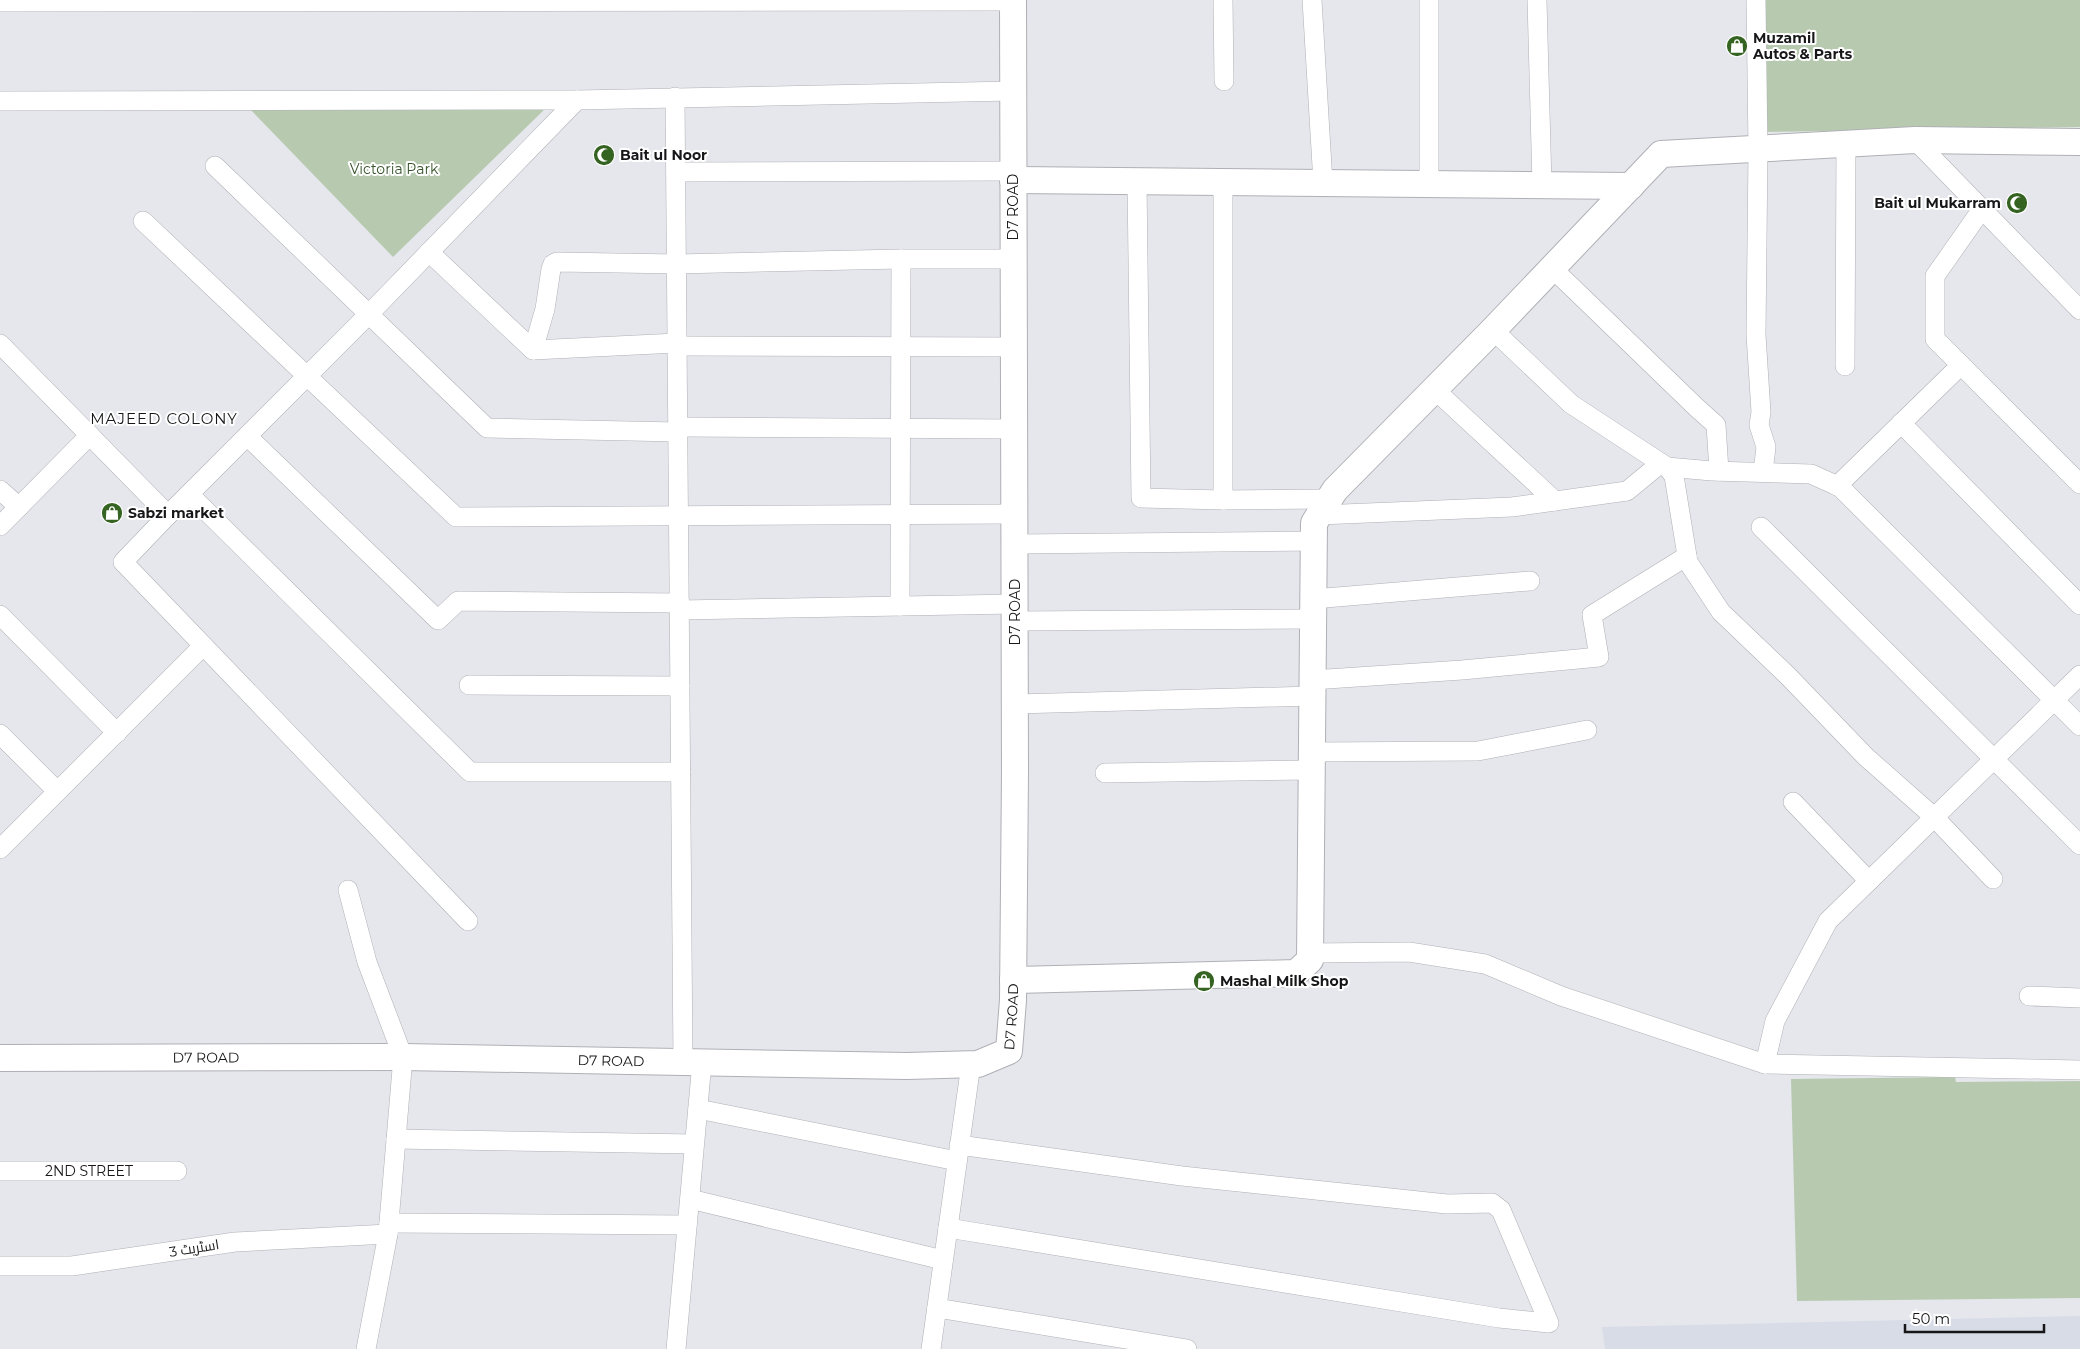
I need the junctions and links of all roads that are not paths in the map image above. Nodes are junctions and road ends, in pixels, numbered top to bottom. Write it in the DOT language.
graph roads {
  1 [pos="1223,0"];
  2 [pos="1312,0"];
  3 [pos="1429,0"];
  4 [pos="1537,0"];
  5 [pos="1756,0"];
  6 [pos="48,1"];
  7 [pos="1013,1"];
  8 [pos="0,2"];
  9 [pos="1224,81"];
  10 [pos="1012,91"];
  11 [pos="675,97"];
  12 [pos="577,100"];
  13 [pos="0,101"];
  14 [pos="1916,140"];
  15 [pos="2080,142"];
  16 [pos="1846,144"];
  17 [pos="1758,149"];
  18 [pos="215,166"];
  19 [pos="676,172"];
  20 [pos="1013,175"];
  21 [pos="1137,181"];
  22 [pos="1223,182"];
  23 [pos="1323,183"];
  24 [pos="1429,184"];
  25 [pos="1542,185"];
  26 [pos="1631,186"];
  27 [pos="1982,209"];
  28 [pos="143,221"];
  29 [pos="429,252"];
  30 [pos="901,259"];
  31 [pos="1013,260"];
  32 [pos="677,264"];
  33 [pos="1552,268"];
  34 [pos="2080,310"];
  35 [pos="369,314"];
  36 [pos="1493,330"];
  37 [pos="0,344"];
  38 [pos="677,344"];
  39 [pos="902,347"];
  40 [pos="1014,348"];
  41 [pos="533,350"];
  42 [pos="1961,365"];
  43 [pos="1845,366"];
  44 [pos="307,376"];
  45 [pos="1434,388"];
  46 [pos="1901,423"];
  47 [pos="901,428"];
  48 [pos="678,429"];
  49 [pos="1014,429"];
  50 [pos="90,435"];
  51 [pos="247,436"];
  52 [pos="1664,465"];
  53 [pos="1719,471"];
  54 [pos="1763,472"];
  55 [pos="2080,484"];
  56 [pos="1836,486"];
  57 [pos="0,490"];
  58 [pos="189,494"];
  59 [pos="1223,500"];
  60 [pos="1554,501"];
  61 [pos="19,507"];
  62 [pos="1324,507"];
  63 [pos="168,514"];
  64 [pos="1015,514"];
  65 [pos="679,515"];
  66 [pos="900,515"];
  67 [pos="0,526"];
  68 [pos="1761,527"];
  69 [pos="1314,541"];
  70 [pos="1015,544"];
  71 [pos="1687,556"];
  72 [pos="1530,581"];
  73 [pos="2080,605"];
  74 [pos="680,606"];
  75 [pos="900,606"];
  76 [pos="1313,609"];
  77 [pos="1015,613"];
  78 [pos="0,615"];
  79 [pos="204,646"];
  80 [pos="2080,675"];
  81 [pos="469,685"];
  82 [pos="680,686"];
  83 [pos="1312,688"];
  84 [pos="2054,700"];
  85 [pos="1015,704"];
  86 [pos="2080,726"];
  87 [pos="1587,730"];
  88 [pos="117,733"];
  89 [pos="0,734"];
  90 [pos="1994,759"];
  91 [pos="1312,761"];
  92 [pos="681,772"];
  93 [pos="1105,773"];
  94 [pos="57,792"];
  95 [pos="1793,802"];
  96 [pos="1934,817"];
  97 [pos="2080,845"];
  98 [pos="0,849"];
  99 [pos="1993,880"];
  100 [pos="1869,881"];
  101 [pos="348,890"];
  102 [pos="468,921"];
  103 [pos="1310,953"];
  104 [pos="1013,980"];
  105 [pos="2029,996"];
  106 [pos="2080,998"];
  107 [pos="403,1057"];
  108 [pos="0,1058"];
  109 [pos="693,1062"];
  110 [pos="971,1064"];
  111 [pos="1765,1064"];
  112 [pos="2080,1070"];
  113 [pos="698,1110"];
  114 [pos="396,1139"];
  115 [pos="694,1144"];
  116 [pos="958,1153"];
  117 [pos="0,1171"];
  118 [pos="177,1171"];
  119 [pos="690,1199"];
  120 [pos="687,1225"];
  121 [pos="389,1228"];
  122 [pos="948,1228"];
  123 [pos="943,1260"];
  124 [pos="0,1266"];
  125 [pos="937,1308"];
  126 [pos="366,1349"];
  127 [pos="676,1349"];
  128 [pos="931,1349"];
  129 [pos="1187,1349"];
  1 -- 9 [label="street"];
  2 -- 23 [label="street"];
  3 -- 24 [label="street"];
  4 -- 25 [label="street"];
  5 -- 17 [label="street"];
  6 -- 7 [label="street"];
  6 -- 8 [label="street"];
  7 -- 10 [label="street, D7 ROAD"];
  10 -- 11 [label="street"];
  10 -- 20 [label="street, D7 ROAD"];
  11 -- 12 [label="street"];
  11 -- 19 [label="street"];
  12 -- 13 [label="street"];
  12 -- 29 [label="street"];
  14 -- 15 [label="street"];
  14 -- 16 [label="street"];
  14 -- 27 [label="street"];
  16 -- 17 [label="street"];
  16 -- 43 [label="street"];
  17 -- 26 [label="street"];
  17 -- 54 [label="street"];
  18 -- 35 [label="street"];
  19 -- 20 [label="street"];
  19 -- 32 [label="street"];
  20 -- 21 [label="street"];
  20 -- 31 [label="street, D7 ROAD"];
  21 -- 22 [label="street"];
  21 -- 59 [label="street"];
  22 -- 23 [label="street"];
  22 -- 59 [label="street"];
  23 -- 24 [label="street"];
  24 -- 25 [label="street"];
  25 -- 26 [label="street"];
  26 -- 33 [label="street"];
  27 -- 34 [label="street"];
  27 -- 42 [label="street"];
  28 -- 44 [label="street"];
  29 -- 35 [label="street"];
  29 -- 41 [label="street"];
  30 -- 31 [label="street"];
  30 -- 32 [label="street"];
  30 -- 39 [label="street"];
  31 -- 40 [label="street, D7 ROAD"];
  32 -- 38 [label="street"];
  32 -- 41 [label="street"];
  33 -- 36 [label="street"];
  33 -- 53 [label="street"];
  35 -- 44 [label="street"];
  35 -- 48 [label="street"];
  36 -- 45 [label="street"];
  36 -- 52 [label="street"];
  37 -- 50 [label="street"];
  38 -- 39 [label="street"];
  38 -- 41 [label="street"];
  38 -- 48 [label="street"];
  39 -- 40 [label="street"];
  39 -- 47 [label="street"];
  40 -- 49 [label="street, D7 ROAD"];
  42 -- 46 [label="street"];
  42 -- 55 [label="street"];
  44 -- 51 [label="street"];
  44 -- 65 [label="street"];
  45 -- 60 [label="street"];
  45 -- 62 [label="street"];
  46 -- 56 [label="street"];
  46 -- 73 [label="street"];
  47 -- 48 [label="street"];
  47 -- 49 [label="street"];
  47 -- 66 [label="street"];
  48 -- 65 [label="street"];
  49 -- 64 [label="street, D7 ROAD"];
  50 -- 61 [label="street"];
  50 -- 63 [label="street"];
  51 -- 58 [label="street"];
  51 -- 74 [label="street"];
  52 -- 53 [label="street"];
  52 -- 60 [label="street"];
  52 -- 71 [label="street"];
  53 -- 54 [label="street"];
  54 -- 56 [label="street"];
  56 -- 84 [label="street"];
  57 -- 61 [label="street"];
  58 -- 63 [label="street"];
  58 -- 92 [label="street"];
  59 -- 62 [label="street"];
  60 -- 62 [label="street"];
  61 -- 67 [label="street"];
  62 -- 69 [label="street"];
  63 -- 79 [label="street"];
  64 -- 66 [label="street"];
  64 -- 70 [label="street, D7 ROAD"];
  65 -- 66 [label="street"];
  65 -- 74 [label="street"];
  66 -- 75 [label="street"];
  68 -- 90 [label="street"];
  69 -- 70 [label="street"];
  69 -- 76 [label="street"];
  70 -- 77 [label="street, D7 ROAD"];
  71 -- 83 [label="street"];
  71 -- 96 [label="street"];
  72 -- 76 [label="street"];
  74 -- 75 [label="street"];
  74 -- 82 [label="street"];
  75 -- 77 [label="street"];
  76 -- 77 [label="street"];
  76 -- 83 [label="street"];
  77 -- 85 [label="street, D7 ROAD"];
  78 -- 88 [label="street"];
  79 -- 88 [label="street"];
  79 -- 102 [label="street"];
  80 -- 84 [label="street"];
  81 -- 82 [label="street"];
  82 -- 92 [label="street"];
  83 -- 85 [label="street"];
  83 -- 91 [label="street"];
  84 -- 86 [label="street"];
  84 -- 90 [label="street"];
  85 -- 104 [label="street, D7 ROAD"];
  87 -- 91 [label="street"];
  88 -- 94 [label="street"];
  89 -- 94 [label="street"];
  90 -- 96 [label="street"];
  90 -- 97 [label="street"];
  91 -- 93 [label="street"];
  91 -- 103 [label="street"];
  92 -- 109 [label="street"];
  94 -- 98 [label="street"];
  95 -- 100 [label="street"];
  96 -- 99 [label="street"];
  96 -- 100 [label="street"];
  100 -- 111 [label="street"];
  101 -- 107 [label="street"];
  103 -- 104 [label="street"];
  103 -- 111 [label="street"];
  104 -- 110 [label="street, D7 ROAD"];
  105 -- 106 [label="street"];
  107 -- 108 [label="street, D7 ROAD"];
  107 -- 109 [label="street, D7 ROAD"];
  107 -- 114 [label="street"];
  109 -- 110 [label="street, D7 ROAD"];
  109 -- 113 [label="street"];
  110 -- 116 [label="street"];
  111 -- 112 [label="street"];
  113 -- 115 [label="street"];
  113 -- 116 [label="street"];
  114 -- 115 [label="street"];
  114 -- 121 [label="street"];
  115 -- 119 [label="street"];
  116 -- 122 [label="street"];
  116 -- 122 [label="street"];
  117 -- 118 [label="street, 2ND STREET"];
  119 -- 120 [label="street"];
  119 -- 123 [label="street"];
  120 -- 121 [label="street, اسٹریٹ 3"];
  120 -- 127 [label="street"];
  121 -- 124 [label="street, اسٹریٹ 3"];
  121 -- 126 [label="street"];
  122 -- 123 [label="street"];
  123 -- 125 [label="street"];
  125 -- 128 [label="street"];
  125 -- 129 [label="street"];
}
